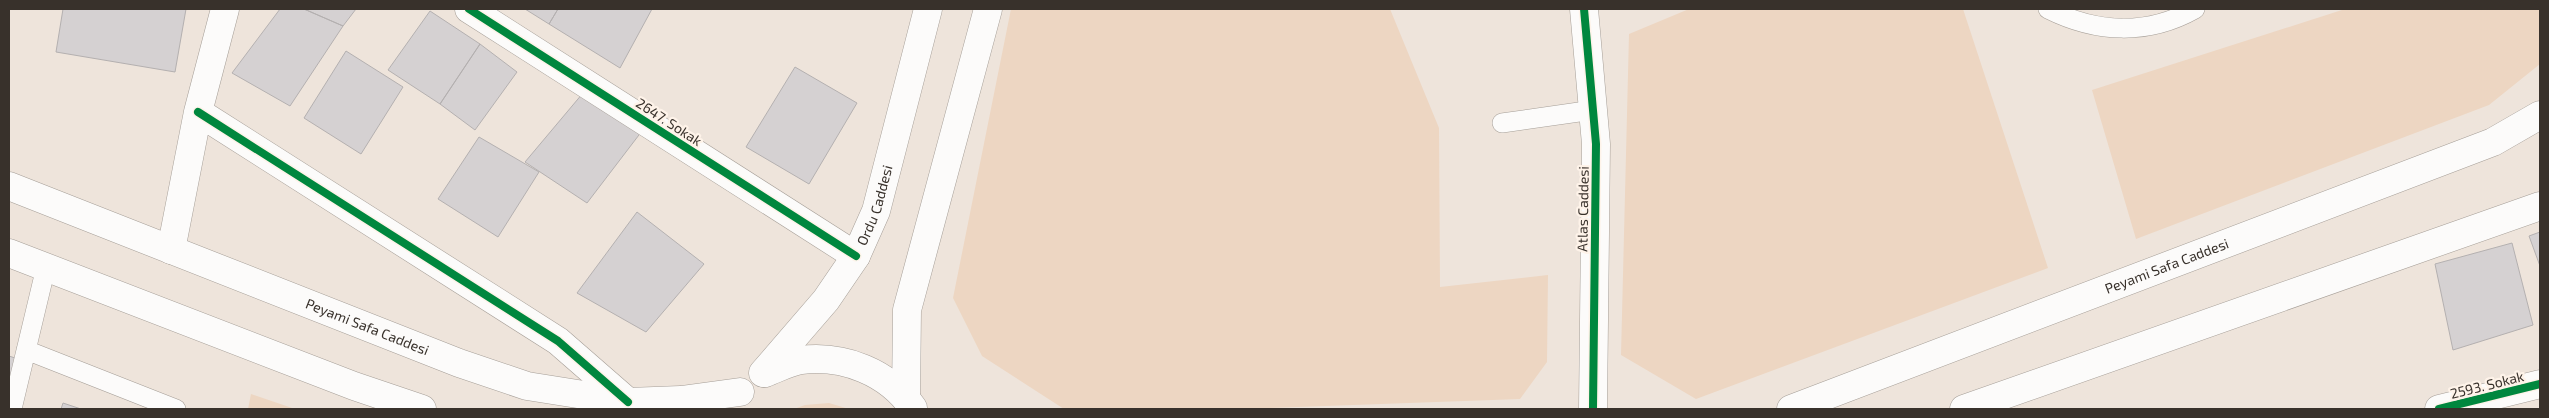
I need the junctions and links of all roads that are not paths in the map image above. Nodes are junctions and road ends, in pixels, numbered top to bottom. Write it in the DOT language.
graph roads {
  1 [pos="225,9"];
  2 [pos="469,9"];
  3 [pos="928,9"];
  4 [pos="988,9"];
  5 [pos="1584,9"];
  6 [pos="2048,9"];
  7 [pos="2191,10"];
  8 [pos="2166,15"];
  9 [pos="1593,110"];
  10 [pos="198,112"];
  11 [pos="2540,115"];
  12 [pos="1502,123"];
  13 [pos="9,186"];
  14 [pos="2540,206"];
  15 [pos="171,250"];
  16 [pos="9,253"];
  17 [pos="856,256"];
  18 [pos="46,267"];
  19 [pos="26,350"];
  20 [pos="764,373"];
  21 [pos="2540,384"];
  22 [pos="734,401"];
  23 [pos="628,402"];
  24 [pos="910,404"];
  25 [pos="12,409"];
  26 [pos="176,409"];
  27 [pos="422,409"];
  28 [pos="1593,409"];
  29 [pos="1791,409"];
  30 [pos="1964,409"];
  31 [pos="2439,409"];
  1 -- 10 [label="main road"];
  2 -- 17 [label="main road, 2647. Sokak"];
  3 -- 17 [label="main road, Ordu Caddesi"];
  4 -- 24 [label="main road"];
  5 -- 9 [label="main road, Atlas Caddesi"];
  6 -- 8 [label="lane"];
  7 -- 8 [label="lane"];
  9 -- 12 [label="lane"];
  9 -- 28 [label="main road, Atlas Caddesi"];
  10 -- 15 [label="main road"];
  10 -- 23 [label="main road"];
  11 -- 29 [label="main road, Peyami Safa Caddesi"];
  13 -- 15 [label="main road, Peyami Safa Caddesi"];
  14 -- 30 [label="main road"];
  15 -- 23 [label="main road, Peyami Safa Caddesi"];
  16 -- 18 [label="main road"];
  17 -- 20 [label="main road, Ordu Caddesi"];
  18 -- 19 [label="lane"];
  18 -- 27 [label="main road"];
  19 -- 25 [label="lane"];
  19 -- 26 [label="lane"];
  20 -- 22 [label="main road"];
  20 -- 24 [label="main road"];
  21 -- 31 [label="main road, 2593. Sokak"];
  22 -- 23 [label="main road, Peyami Safa Caddesi"];
}
